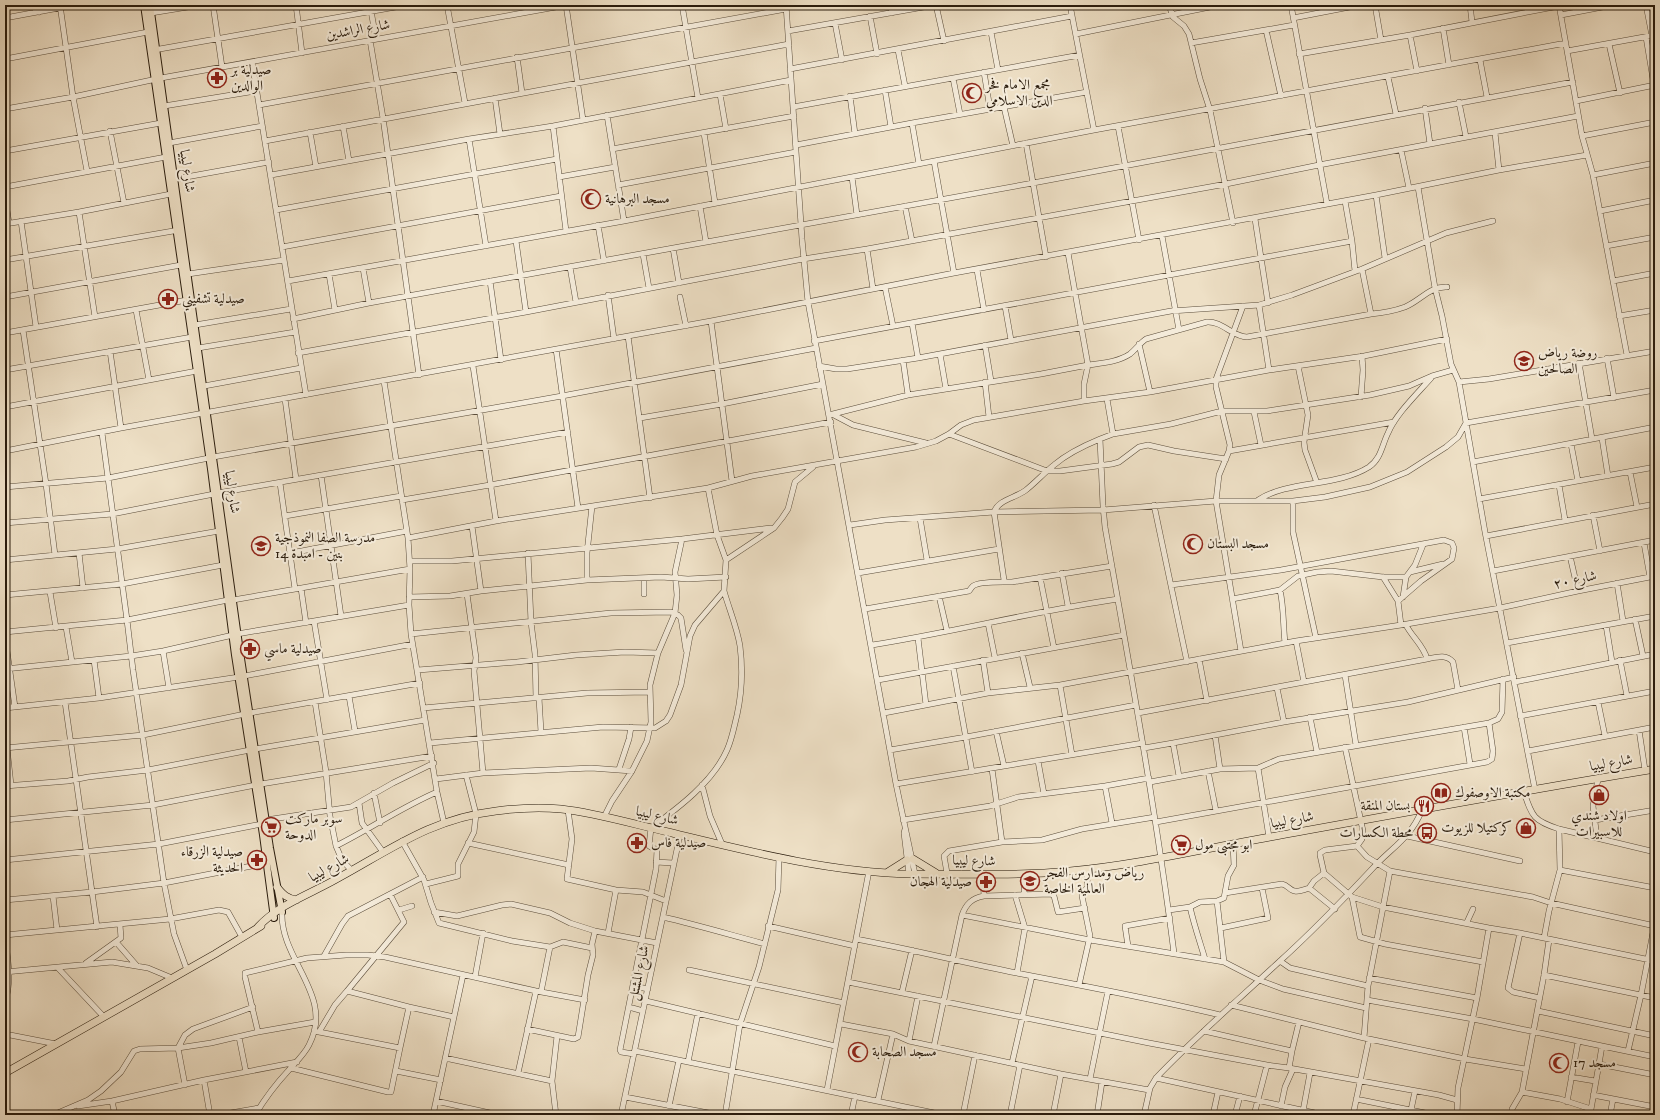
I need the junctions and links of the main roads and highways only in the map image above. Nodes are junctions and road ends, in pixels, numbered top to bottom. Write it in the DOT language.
graph roads {
  1 [pos="144,5"];
  2 [pos="150,5"];
  3 [pos="158,79"];
  4 [pos="176,205"];
  5 [pos="179,230"];
  6 [pos="205,413"];
  7 [pos="216,494"];
  8 [pos="225,561"];
  9 [pos="1655,769"];
  10 [pos="264,822"];
  11 [pos="888,872"];
  12 [pos="936,873"];
  13 [pos="277,887"];
  14 [pos="309,894"];
  15 [pos="296,900"];
  16 [pos="282,910"];
  17 [pos="274,916"];
  18 [pos="5,1073"];
  1 -- 3 [label="main road"];
  2 -- 3 [label="main road"];
  3 -- 4 [label="main road, شارع ليبيا"];
  3 -- 4 [label="main road, شارع ليبيا"];
  4 -- 5 [label="main road, شارع ليبيا"];
  5 -- 6 [label="main road, شارع ليبيا"];
  5 -- 6 [label="main road, شارع ليبيا"];
  6 -- 7 [label="main road, شارع ليبيا"];
  7 -- 8 [label="main road, شارع ليبيا"];
  7 -- 8 [label="main road, شارع ليبيا"];
  8 -- 10 [label="main road, شارع ليبيا"];
  9 -- 12 [label="highway, شارع ليبيا"];
  10 -- 13 [label="main road, شارع ليبيا"];
  10 -- 17 [label="main road, شارع ليبيا"];
  11 -- 12 [label="highway, شارع ليبيا"];
  11 -- 12 [label="highway"];
  11 -- 14 [label="highway, شارع ليبيا"];
  13 -- 15 [label="highway"];
  13 -- 16 [label="main road, شارع ليبيا"];
  14 -- 15 [label="highway, شارع ليبيا"];
  14 -- 16 [label="highway, شارع ليبيا"];
  15 -- 16 [label="highway, شارع ليبيا"];
  16 -- 17 [label="highway, شارع ليبيا"];
  17 -- 18 [label="highway, شارع ليبيا"];
}
